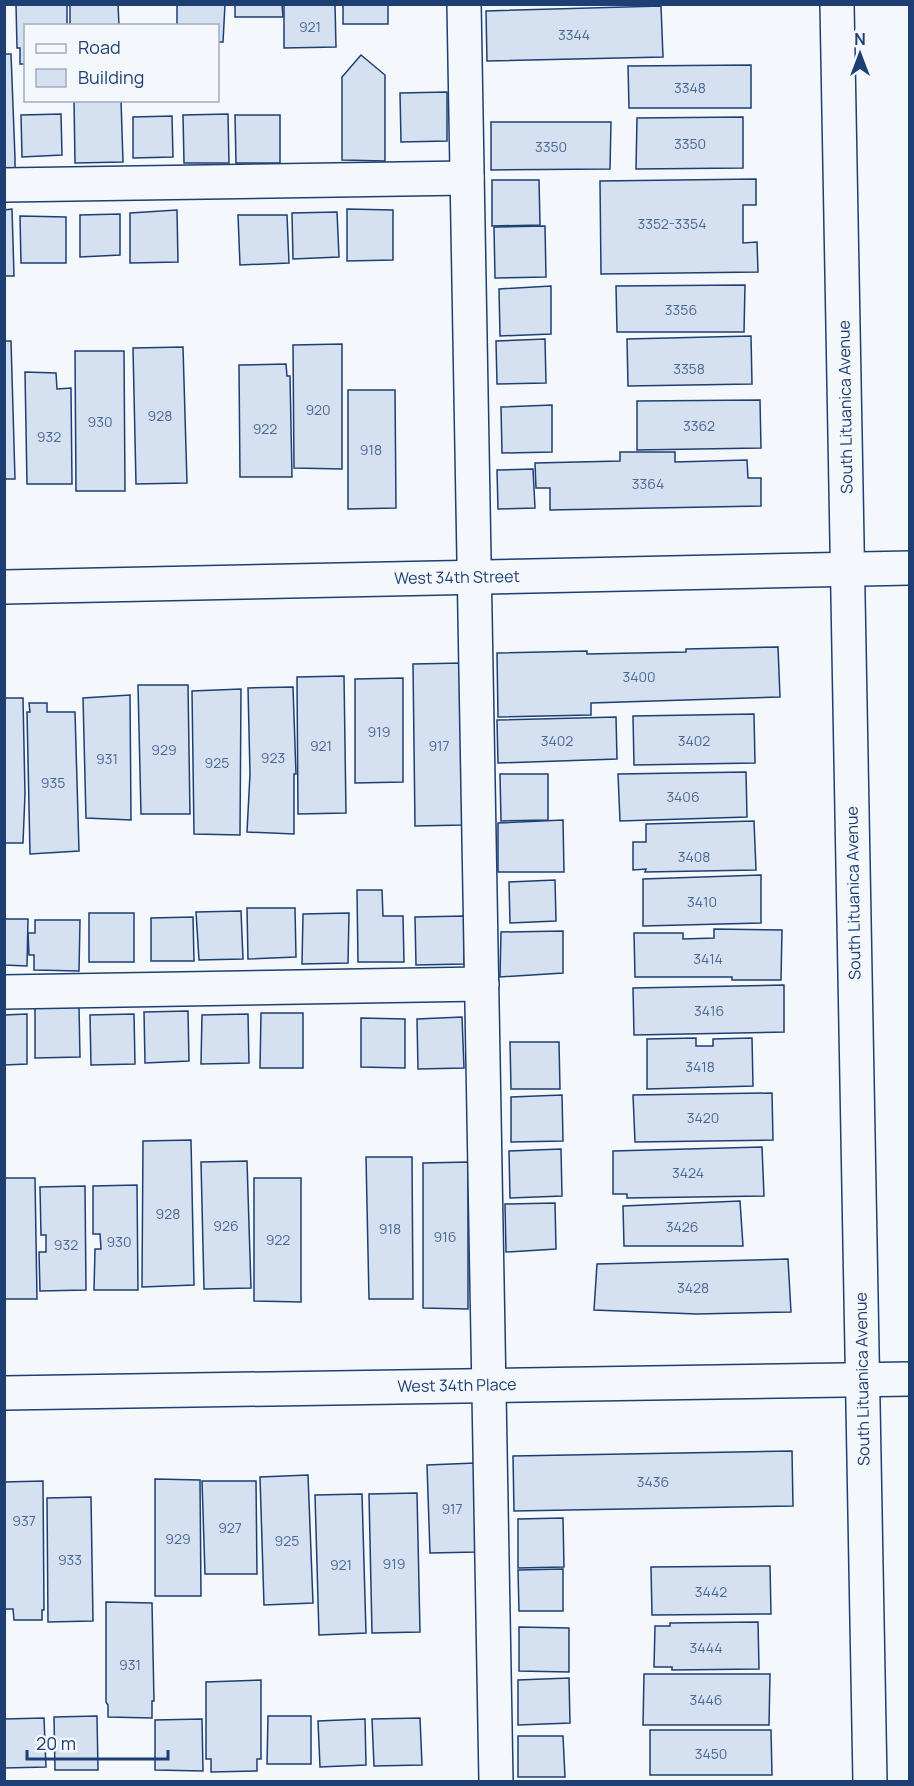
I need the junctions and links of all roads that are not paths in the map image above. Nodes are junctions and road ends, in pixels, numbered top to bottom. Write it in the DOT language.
graph roads {
  1 [pos="464,4"];
  2 [pos="837,4"];
  3 [pos="467,178"];
  4 [pos="4,185"];
  5 [pos="909,568"];
  6 [pos="848,569"];
  7 [pos="474,577"];
  8 [pos="4,587"];
  9 [pos="482,984"];
  10 [pos="4,992"];
  11 [pos="862,1379"];
  12 [pos="909,1379"];
  13 [pos="490,1385"];
  14 [pos="4,1393"];
  15 [pos="496,1782"];
  16 [pos="870,1782"];
  1 -- 3 [label="street"];
  2 -- 6 [label="street, South Lituanica Avenue"];
  3 -- 4 [label="street"];
  3 -- 7 [label="street"];
  5 -- 6 [label="street, West 34th Street"];
  6 -- 7 [label="street, West 34th Street"];
  6 -- 11 [label="street, South Lituanica Avenue"];
  7 -- 8 [label="street, West 34th Street"];
  7 -- 9 [label="street"];
  9 -- 10 [label="street"];
  9 -- 13 [label="street"];
  11 -- 12 [label="street, West 34th Place"];
  11 -- 13 [label="street, West 34th Place"];
  11 -- 16 [label="street, South Lituanica Avenue"];
  13 -- 14 [label="street, West 34th Place"];
  13 -- 15 [label="street"];
}
